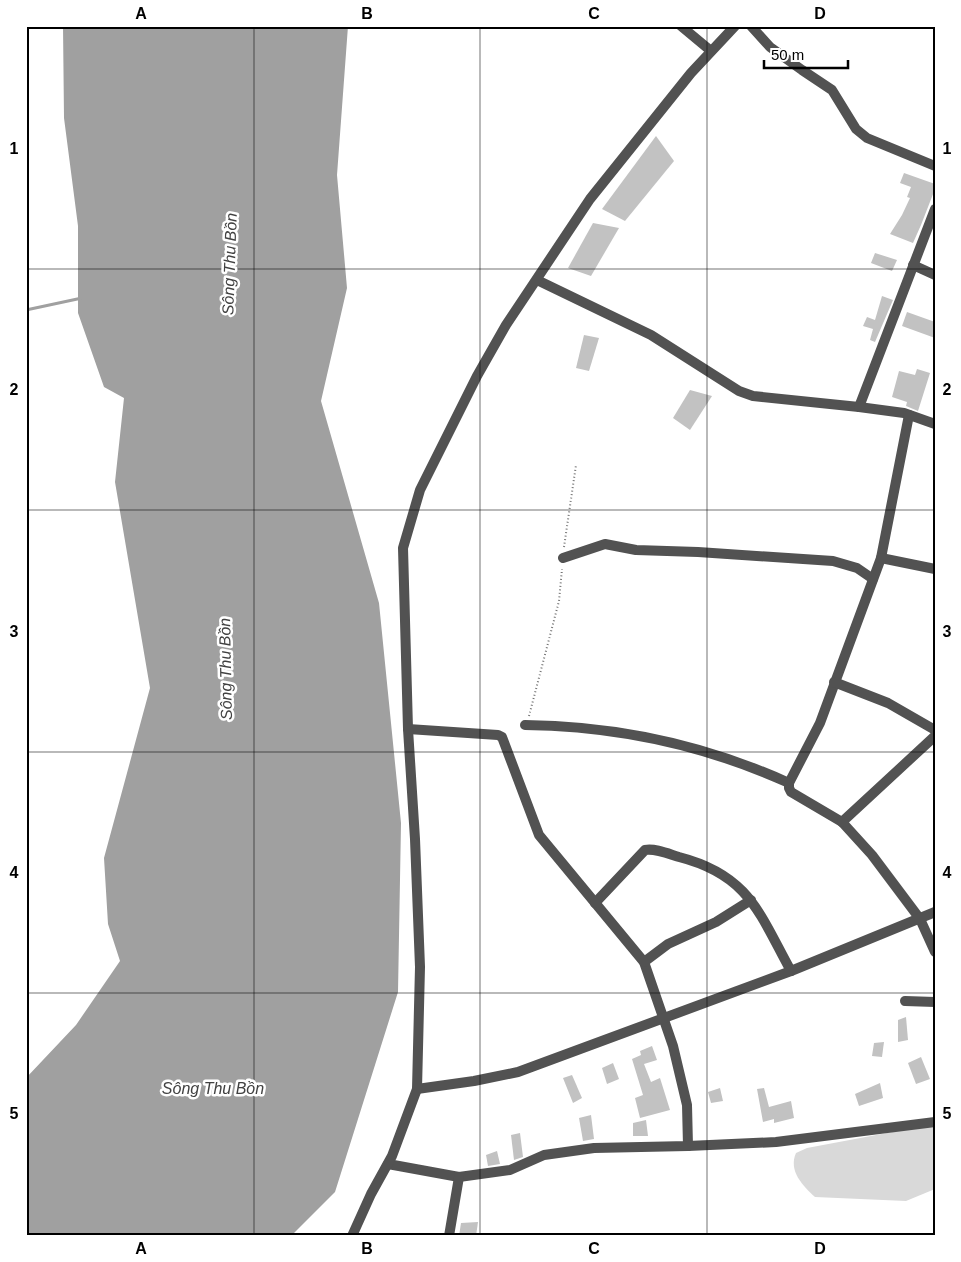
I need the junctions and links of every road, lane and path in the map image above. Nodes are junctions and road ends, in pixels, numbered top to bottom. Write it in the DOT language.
graph roads {
  1 [pos="681,26"];
  2 [pos="735,26"];
  3 [pos="751,26"];
  4 [pos="712,52"];
  5 [pos="935,166"];
  6 [pos="935,209"];
  7 [pos="913,265"];
  8 [pos="935,275"];
  9 [pos="537,280"];
  10 [pos="859,406"];
  11 [pos="909,415"];
  12 [pos="935,424"];
  13 [pos="576,465"];
  14 [pos="563,558"];
  15 [pos="881,558"];
  16 [pos="935,569"];
  17 [pos="873,579"];
  18 [pos="834,682"];
  19 [pos="525,724"];
  20 [pos="408,729"];
  21 [pos="935,730"];
  22 [pos="935,736"];
  23 [pos="789,783"];
  24 [pos="842,822"];
  25 [pos="751,900"];
  26 [pos="595,903"];
  27 [pos="935,912"];
  28 [pos="920,919"];
  29 [pos="935,952"];
  30 [pos="644,962"];
  31 [pos="791,971"];
  32 [pos="905,1001"];
  33 [pos="935,1002"];
  34 [pos="663,1019"];
  35 [pos="417,1089"];
  36 [pos="935,1122"];
  37 [pos="688,1146"];
  38 [pos="388,1164"];
  39 [pos="459,1177"];
  40 [pos="352,1236"];
  41 [pos="450,1236"];
  1 -- 4 [label="street"];
  2 -- 4 [label="street"];
  3 -- 5 [label="street"];
  4 -- 9 [label="street"];
  6 -- 7 [label="street"];
  7 -- 8 [label="street"];
  7 -- 10 [label="street"];
  9 -- 10 [label="street"];
  9 -- 20 [label="street"];
  10 -- 11 [label="street"];
  11 -- 12 [label="street"];
  11 -- 15 [label="street"];
  13 -- 14 [label="path"];
  14 -- 17 [label="street"];
  14 -- 19 [label="path"];
  15 -- 16 [label="street"];
  15 -- 17 [label="street"];
  17 -- 18 [label="street"];
  18 -- 21 [label="street"];
  18 -- 23 [label="street"];
  19 -- 23 [label="street"];
  20 -- 26 [label="street"];
  20 -- 35 [label="street"];
  22 -- 24 [label="street"];
  23 -- 24 [label="street"];
  24 -- 28 [label="street"];
  25 -- 26 [label="street"];
  25 -- 30 [label="street"];
  25 -- 31 [label="street"];
  26 -- 30 [label="street"];
  27 -- 28 [label="street"];
  28 -- 29 [label="street"];
  28 -- 31 [label="street"];
  30 -- 34 [label="street"];
  31 -- 34 [label="street"];
  32 -- 33 [label="street"];
  34 -- 35 [label="street"];
  34 -- 37 [label="street"];
  35 -- 38 [label="street"];
  36 -- 37 [label="street"];
  37 -- 39 [label="street"];
  38 -- 39 [label="street"];
  38 -- 40 [label="street"];
  39 -- 41 [label="street"];
}
